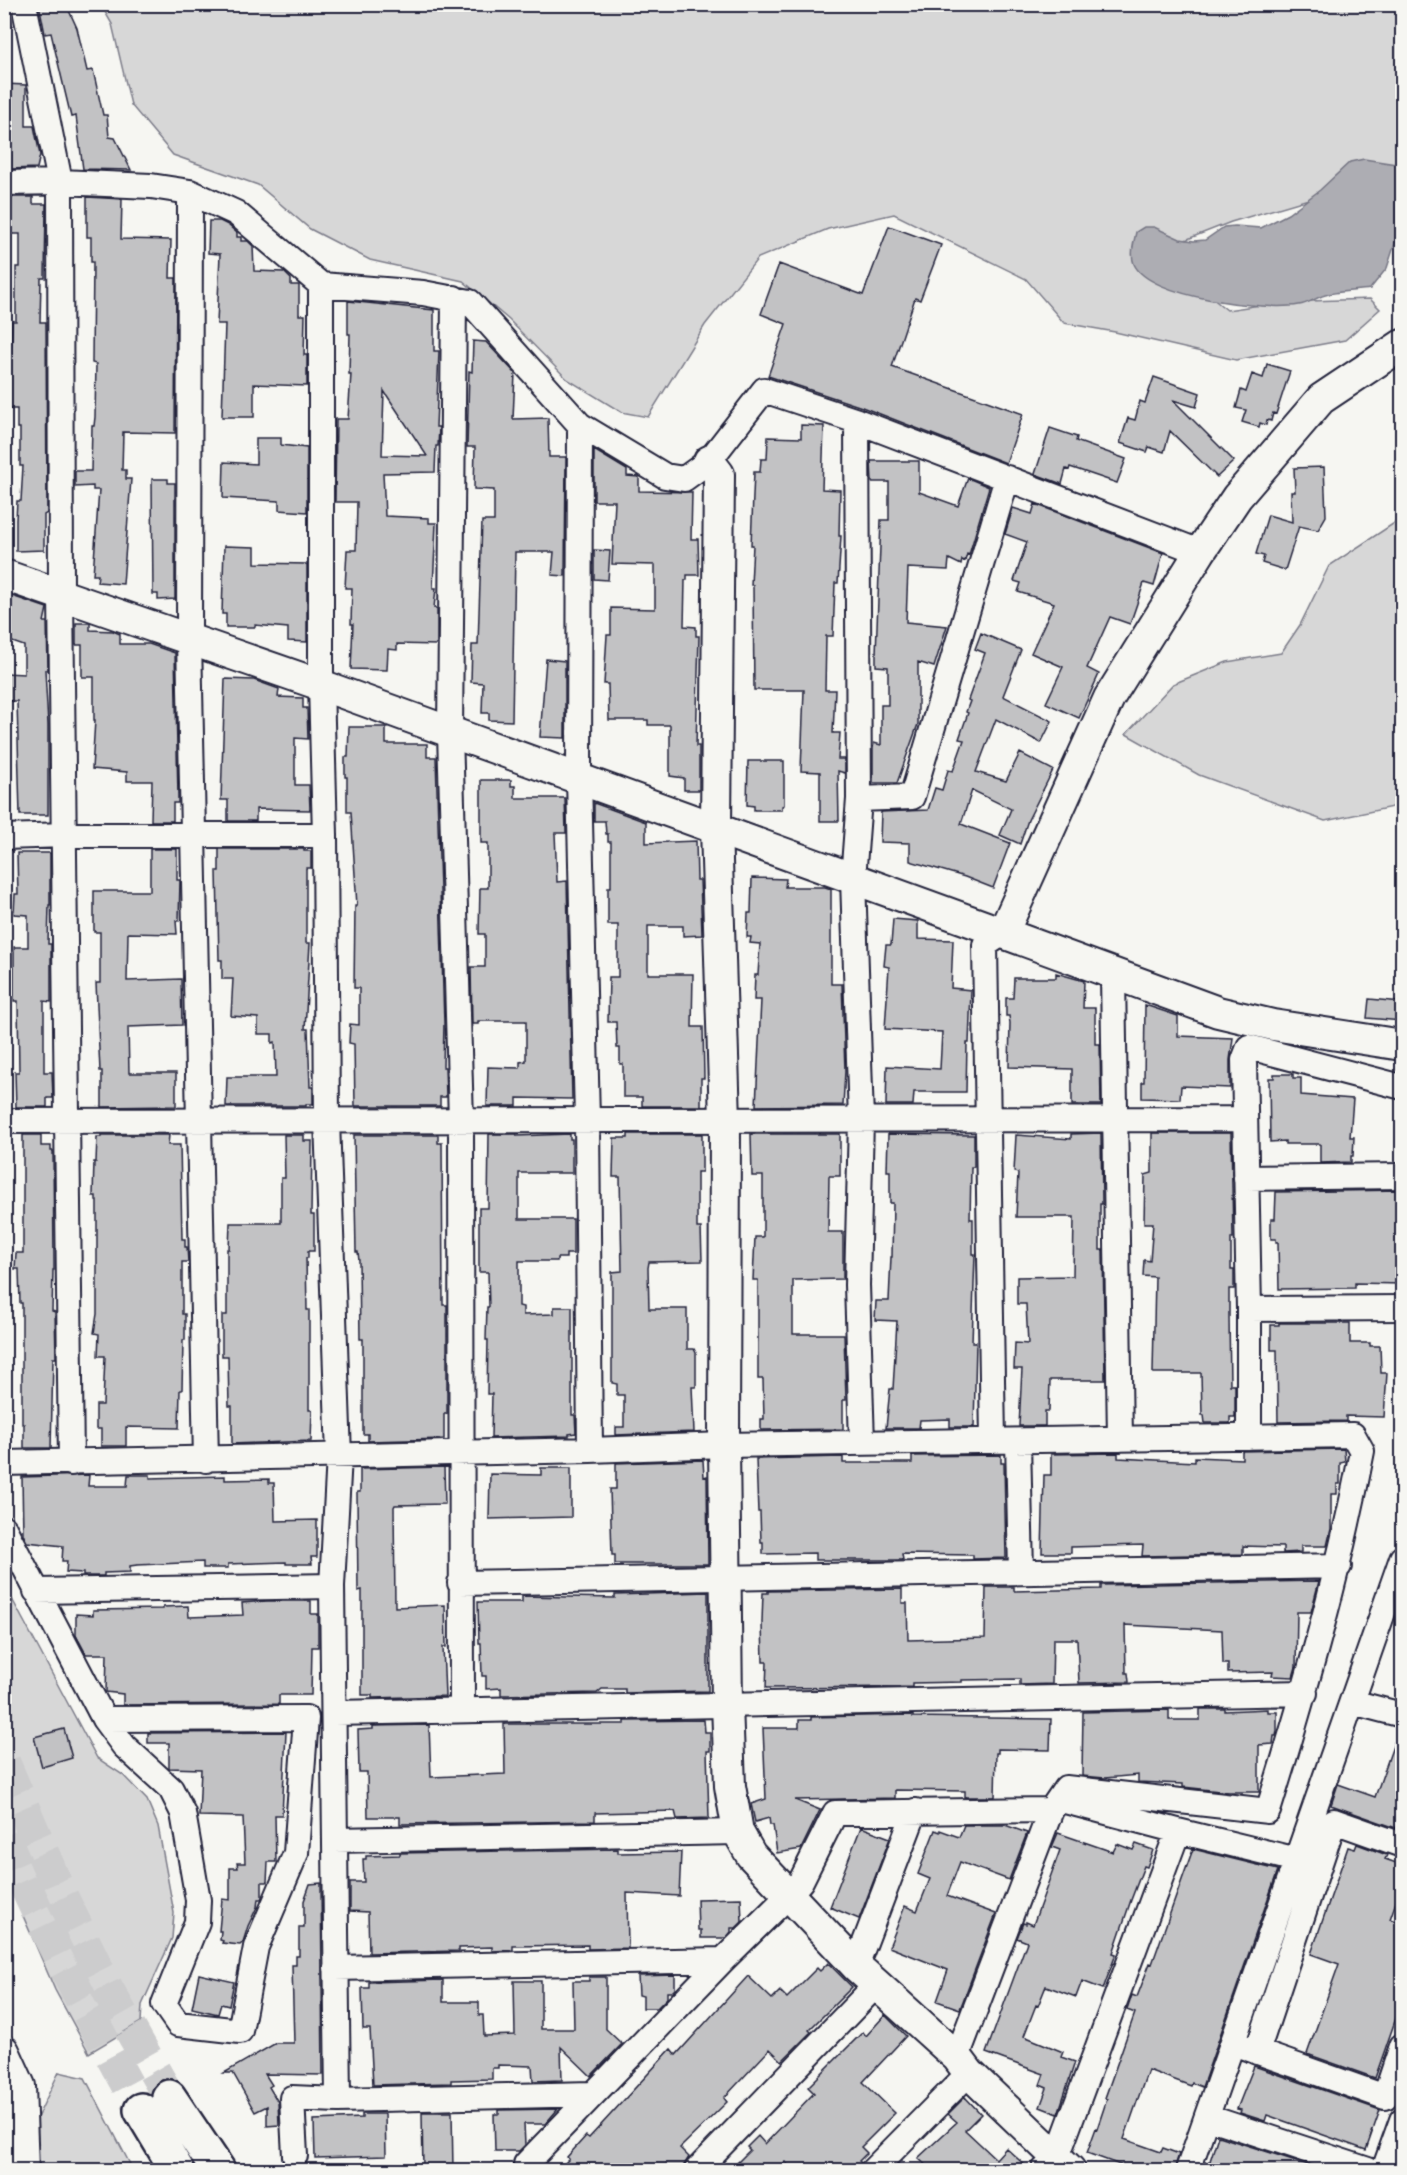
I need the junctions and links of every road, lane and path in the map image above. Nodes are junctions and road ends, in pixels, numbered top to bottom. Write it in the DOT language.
graph roads {
  1 [pos="24,4"];
  2 [pos="60,182"];
  3 [pos="4,183"];
  4 [pos="190,192"];
  5 [pos="321,285"];
  6 [pos="454,298"];
  7 [pos="1402,345"];
  8 [pos="857,421"];
  9 [pos="580,425"];
  10 [pos="709,461"];
  11 [pos="1007,478"];
  12 [pos="1200,552"];
  13 [pos="4,575"];
  14 [pos="61,595"];
  15 [pos="189,639"];
  16 [pos="321,685"];
  17 [pos="450,733"];
  18 [pos="579,778"];
  19 [pos="859,799"];
  20 [pos="716,828"];
  21 [pos="65,835"];
  22 [pos="193,835"];
  23 [pos="325,835"];
  24 [pos="4,837"];
  25 [pos="853,879"];
  26 [pos="1003,933"];
  27 [pos="1113,975"];
  28 [pos="1402,1045"];
  29 [pos="1402,1087"];
  30 [pos="1245,1119"];
  31 [pos="587,1120"];
  32 [pos="725,1120"];
  33 [pos="861,1120"];
  34 [pos="987,1120"];
  35 [pos="1116,1120"];
  36 [pos="4,1121"];
  37 [pos="69,1121"];
  38 [pos="200,1121"];
  39 [pos="327,1121"];
  40 [pos="461,1121"];
  41 [pos="1402,1176"];
  42 [pos="1246,1178"];
  43 [pos="1402,1308"];
  44 [pos="1249,1309"];
  45 [pos="1249,1437"];
  46 [pos="1120,1439"];
  47 [pos="993,1441"];
  48 [pos="1018,1441"];
  49 [pos="862,1443"];
  50 [pos="724,1445"];
  51 [pos="590,1450"];
  52 [pos="460,1453"];
  53 [pos="339,1456"];
  54 [pos="206,1460"];
  55 [pos="71,1463"];
  56 [pos="4,1464"];
  57 [pos="4,1528"];
  58 [pos="1402,1558"];
  59 [pos="1339,1566"];
  60 [pos="1021,1572"];
  61 [pos="726,1578"];
  62 [pos="460,1583"];
  63 [pos="332,1586"];
  64 [pos="36,1592"];
  65 [pos="1305,1693"];
  66 [pos="1352,1702"];
  67 [pos="726,1704"];
  68 [pos="462,1709"];
  69 [pos="334,1713"];
  70 [pos="1402,1715"];
  71 [pos="104,1719"];
  72 [pos="1055,1805"];
  73 [pos="915,1811"];
  74 [pos="1178,1831"];
  75 [pos="738,1832"];
  76 [pos="335,1840"];
  77 [pos="1402,1845"];
  78 [pos="1297,1860"];
  79 [pos="788,1896"];
  80 [pos="723,1960"];
  81 [pos="336,1968"];
  82 [pos="867,1975"];
  83 [pos="1233,2044"];
  84 [pos="1402,2046"];
  85 [pos="4,2051"];
  86 [pos="1257,2052"];
  87 [pos="963,2065"];
  88 [pos="591,2094"];
  89 [pos="338,2100"];
  90 [pos="1207,2117"];
  91 [pos="1402,2120"];
  92 [pos="295,2156"];
  93 [pos="1057,2166"];
  94 [pos="23,2170"];
  95 [pos="177,2170"];
  96 [pos="218,2170"];
  97 [pos="531,2170"];
  98 [pos="696,2170"];
  99 [pos="873,2170"];
  100 [pos="1188,2170"];
  101 [pos="1368,2170"];
  102 [pos="1384,2170"];
  1 -- 2 [label="street"];
  2 -- 3 [label="street"];
  2 -- 4 [label="street"];
  2 -- 14 [label="street"];
  4 -- 5 [label="street"];
  4 -- 15 [label="street"];
  5 -- 6 [label="street"];
  5 -- 16 [label="street"];
  6 -- 9 [label="street"];
  6 -- 17 [label="street"];
  7 -- 12 [label="street"];
  8 -- 10 [label="street"];
  8 -- 11 [label="street"];
  8 -- 19 [label="street"];
  9 -- 10 [label="street"];
  9 -- 18 [label="street"];
  10 -- 20 [label="street"];
  11 -- 12 [label="street"];
  11 -- 19 [label="street"];
  12 -- 26 [label="street"];
  13 -- 14 [label="street"];
  14 -- 15 [label="street"];
  14 -- 21 [label="street"];
  15 -- 16 [label="street"];
  15 -- 22 [label="street"];
  16 -- 17 [label="street"];
  16 -- 23 [label="street"];
  17 -- 18 [label="street"];
  17 -- 40 [label="street"];
  18 -- 20 [label="street"];
  18 -- 31 [label="street"];
  19 -- 25 [label="street"];
  20 -- 25 [label="street"];
  20 -- 32 [label="street"];
  21 -- 22 [label="street"];
  21 -- 24 [label="street"];
  21 -- 37 [label="street"];
  22 -- 23 [label="street"];
  22 -- 38 [label="street"];
  23 -- 39 [label="street"];
  25 -- 26 [label="street"];
  25 -- 33 [label="street"];
  26 -- 27 [label="street"];
  26 -- 34 [label="street"];
  27 -- 28 [label="street"];
  27 -- 35 [label="street"];
  29 -- 30 [label="street"];
  30 -- 35 [label="street"];
  30 -- 42 [label="street"];
  31 -- 32 [label="street"];
  31 -- 40 [label="street"];
  31 -- 51 [label="street"];
  32 -- 33 [label="street"];
  32 -- 50 [label="street"];
  33 -- 34 [label="street"];
  33 -- 49 [label="street"];
  34 -- 35 [label="street"];
  34 -- 47 [label="street"];
  35 -- 46 [label="street"];
  36 -- 37 [label="street"];
  37 -- 38 [label="street"];
  37 -- 55 [label="street"];
  38 -- 39 [label="street"];
  38 -- 54 [label="street"];
  39 -- 40 [label="street"];
  39 -- 53 [label="street"];
  40 -- 52 [label="street"];
  41 -- 42 [label="street"];
  42 -- 44 [label="street"];
  43 -- 44 [label="street"];
  44 -- 45 [label="street"];
  45 -- 46 [label="street"];
  45 -- 59 [label="street"];
  46 -- 48 [label="street"];
  47 -- 48 [label="street"];
  47 -- 49 [label="street"];
  48 -- 60 [label="street"];
  49 -- 50 [label="street"];
  50 -- 51 [label="street"];
  50 -- 61 [label="street"];
  51 -- 52 [label="street"];
  52 -- 53 [label="street"];
  52 -- 62 [label="street"];
  53 -- 54 [label="street"];
  53 -- 63 [label="street"];
  54 -- 55 [label="street"];
  55 -- 56 [label="street"];
  57 -- 64 [label="street"];
  58 -- 66 [label="street"];
  59 -- 60 [label="street"];
  59 -- 65 [label="street"];
  60 -- 61 [label="street"];
  61 -- 62 [label="street"];
  61 -- 67 [label="street"];
  62 -- 68 [label="street"];
  63 -- 64 [label="street"];
  63 -- 69 [label="street"];
  64 -- 71 [label="street"];
  65 -- 67 [label="street"];
  65 -- 72 [label="street"];
  66 -- 70 [label="street"];
  66 -- 78 [label="street"];
  67 -- 68 [label="street"];
  67 -- 75 [label="street"];
  68 -- 69 [label="street"];
  69 -- 76 [label="street"];
  71 -- 71 [label="street"];
  72 -- 73 [label="street"];
  72 -- 74 [label="street"];
  72 -- 87 [label="street"];
  73 -- 79 [label="street"];
  73 -- 82 [label="street"];
  74 -- 78 [label="street"];
  74 -- 93 [label="street"];
  75 -- 76 [label="street"];
  75 -- 79 [label="street"];
  76 -- 81 [label="street"];
  77 -- 86 [label="street"];
  78 -- 83 [label="street"];
  79 -- 80 [label="street"];
  79 -- 82 [label="street"];
  80 -- 81 [label="street"];
  80 -- 88 [label="street"];
  81 -- 89 [label="street"];
  82 -- 87 [label="street"];
  82 -- 98 [label="street"];
  83 -- 86 [label="street"];
  83 -- 90 [label="street"];
  84 -- 86 [label="street"];
  85 -- 94 [label="street"];
  87 -- 93 [label="street"];
  87 -- 99 [label="street"];
  88 -- 89 [label="street"];
  88 -- 97 [label="street"];
  89 -- 92 [label="street"];
  90 -- 100 [label="street"];
  90 -- 101 [label="street"];
  91 -- 102 [label="street"];
  95 -- 96 [label="highway"];
}
